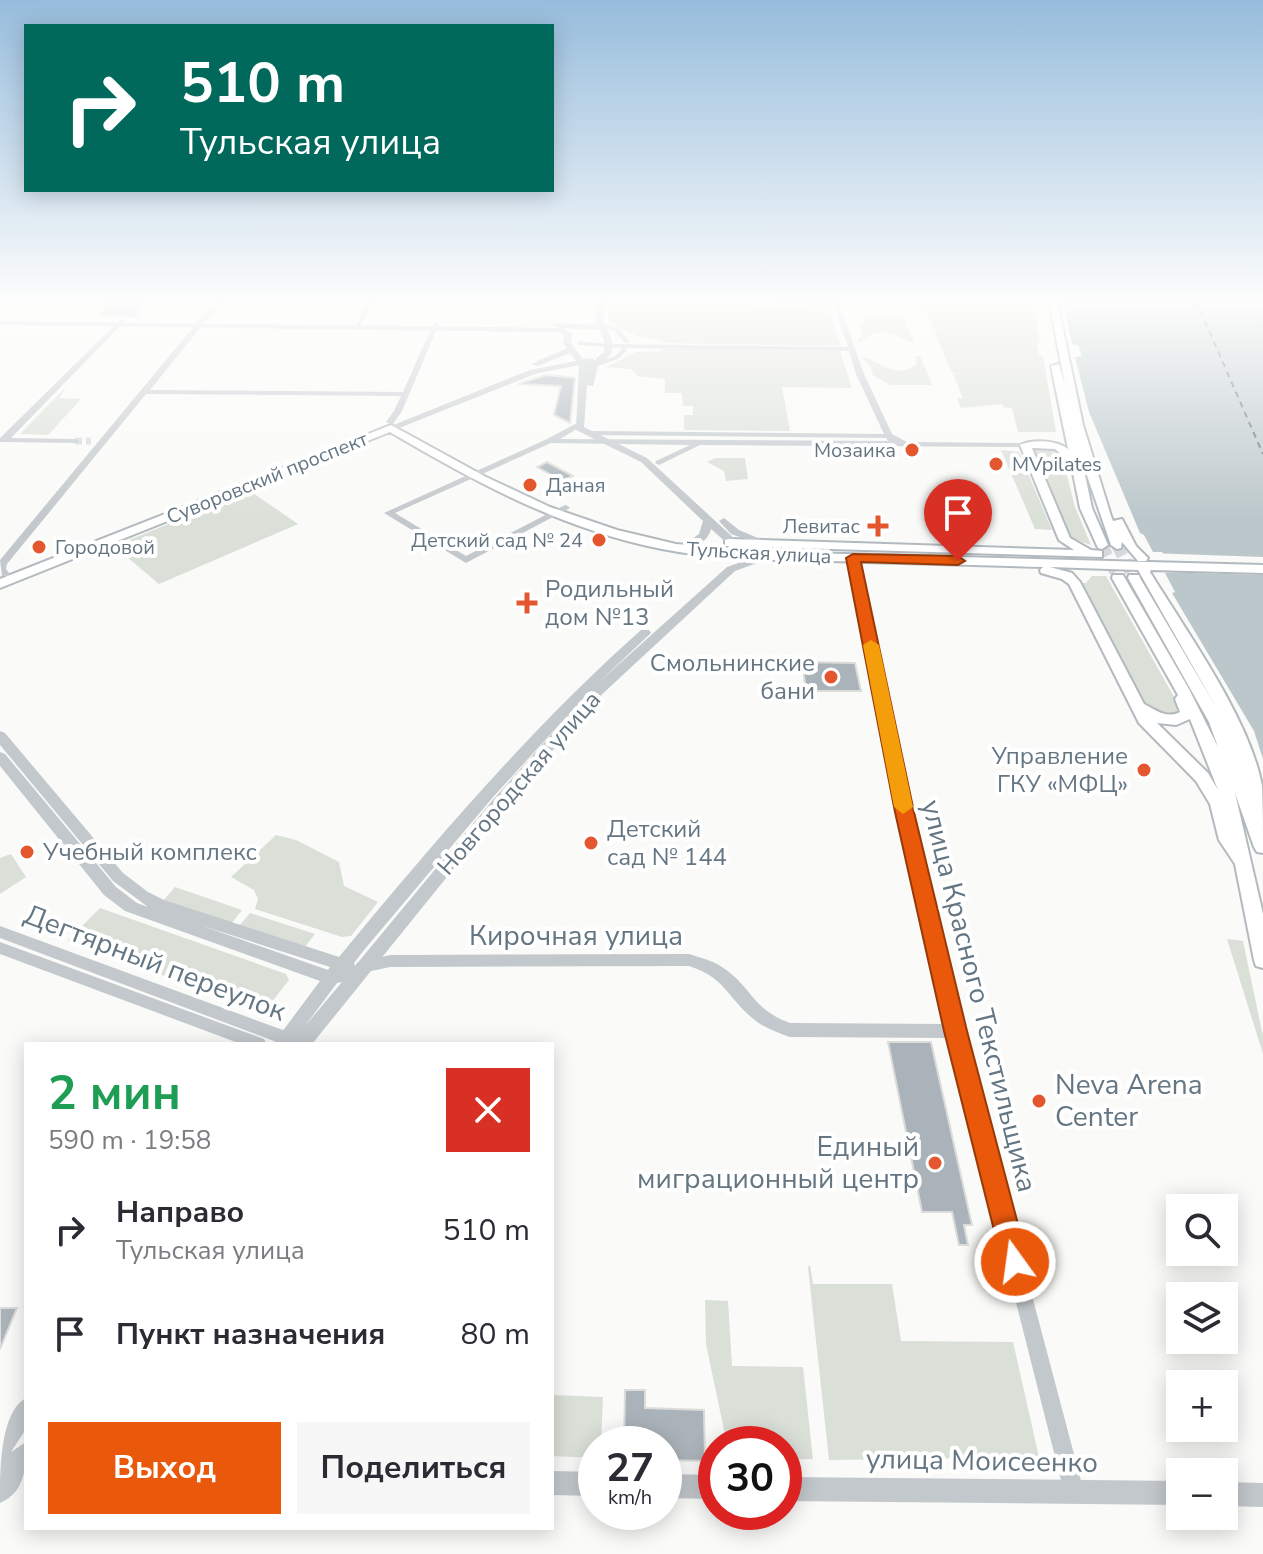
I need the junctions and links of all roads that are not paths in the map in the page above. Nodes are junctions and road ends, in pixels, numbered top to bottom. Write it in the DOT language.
graph roads {
  1 [pos="69,374"];
  2 [pos="159,374"];
  3 [pos="414,374"];
  4 [pos="520,374"];
  5 [pos="587,374"];
  6 [pos="587,374"];
  7 [pos="860,374"];
  8 [pos="1057,374"];
  9 [pos="1069,374"];
  10 [pos="144,392"];
  11 [pos="405,394"];
  12 [pos="1067,423"];
  13 [pos="393,425"];
  14 [pos="1081,428"];
  15 [pos="586,430"];
  16 [pos="2,440"];
  17 [pos="892,440"];
  18 [pos="75,441"];
  19 [pos="91,441"];
  20 [pos="104,441"];
  21 [pos="550,441"];
  22 [pos="609,442"];
  23 [pos="625,443"];
  24 [pos="699,443"];
  25 [pos="1025,445"];
  26 [pos="1051,445"];
  27 [pos="1077,445"];
  28 [pos="1076,462"];
  29 [pos="659,463"];
  30 [pos="478,473"];
  31 [pos="562,510"];
  32 [pos="709,519"];
  33 [pos="1065,540"];
  34 [pos="693,543"];
  35 [pos="1117,545"];
  36 [pos="734,548"];
  37 [pos="766,550"];
  38 [pos="1041,550"];
  39 [pos="1097,555"];
  40 [pos="963,557"];
  41 [pos="853,558"];
  42 [pos="1263,562"];
  43 [pos="1140,568"];
  44 [pos="1263,569"];
  45 [pos="2,578"];
  46 [pos="1074,582"];
  47 [pos="1177,683"];
  48 [pos="1138,707"];
  49 [pos="0,736"];
  50 [pos="0,757"];
  51 [pos="1263,847"];
  52 [pos="1241,859"];
  53 [pos="0,932"];
  54 [pos="0,948"];
  55 [pos="1263,960"];
  56 [pos="362,967"];
  57 [pos="337,972"];
  58 [pos="955,1031"];
  59 [pos="254,1042"];
  60 [pos="290,1042"];
  61 [pos="24,1412"];
  62 [pos="0,1448"];
  63 [pos="14,1465"];
  64 [pos="554,1483"];
  65 [pos="578,1484"];
  66 [pos="802,1489"];
  67 [pos="0,1491"];
  68 [pos="1074,1492"];
  69 [pos="1166,1493"];
  70 [pos="1238,1494"];
  71 [pos="1263,1495"];
  1 -- 16 [label="street"];
  2 -- 10 [label="street"];
  3 -- 11 [label="street"];
  4 -- 13 [label="street, Суворовский проспект"];
  5 -- 15 [label="street"];
  6 -- 15 [label="street"];
  7 -- 17 [label="street"];
  8 -- 12 [label="main road"];
  9 -- 14 [label="main road"];
  10 -- 11 [label="street"];
  10 -- 20 [label="street"];
  11 -- 13 [label="street"];
  12 -- 26 [label="main road"];
  12 -- 27 [label="main road"];
  13 -- 30 [label="main road, Тульская улица"];
  13 -- 45 [label="main road, Суворовский проспект"];
  14 -- 27 [label="main road"];
  14 -- 43 [label="main road"];
  15 -- 17 [label="street"];
  15 -- 21 [label="street"];
  15 -- 22 [label="street"];
  15 -- 23 [label="street"];
  16 -- 18 [label="street"];
  17 -- 24 [label="street"];
  17 -- 25 [label="street"];
  19 -- 20 [label="street"];
  20 -- 45 [label="street"];
  21 -- 22 [label="street"];
  21 -- 30 [label="street"];
  22 -- 23 [label="street"];
  22 -- 32 [label="street"];
  23 -- 24 [label="street"];
  23 -- 29 [label="street"];
  24 -- 29 [label="street"];
  25 -- 26 [label="main road"];
  25 -- 33 [label="main road"];
  26 -- 28 [label="main road"];
  27 -- 28 [label="main road"];
  27 -- 35 [label="main road"];
  28 -- 39 [label="main road"];
  29 -- 37 [label="street"];
  30 -- 31 [label="main road, Тульская улица"];
  30 -- 31 [label="street"];
  31 -- 34 [label="main road, Тульская улица"];
  31 -- 36 [label="main road, Тульская улица"];
  32 -- 34 [label="street"];
  32 -- 36 [label="street"];
  33 -- 38 [label="main road"];
  33 -- 39 [label="main road"];
  34 -- 36 [label="main road, Тульская улица"];
  36 -- 37 [label="main road, Тульская улица"];
  36 -- 57 [label="street, Новгородская улица"];
  37 -- 40 [label="main road, Тульская улица"];
  37 -- 41 [label="main road, Тульская улица"];
  37 -- 56 [label="street, Новгородская улица"];
  38 -- 39 [label="main road, Тульская улица"];
  38 -- 40 [label="main road, Тульская улица"];
  39 -- 40 [label="main road, Тульская улица"];
  39 -- 43 [label="main road, Тульская улица"];
  39 -- 46 [label="main road"];
  40 -- 41 [label="main road, Тульская улица"];
  40 -- 46 [label="main road"];
  41 -- 58 [label="street, улица Красного Текстильщика"];
  42 -- 43 [label="main road"];
  43 -- 44 [label="main road"];
  43 -- 47 [label="main road"];
  43 -- 51 [label="main road"];
  46 -- 48 [label="main road"];
  47 -- 48 [label="main road"];
  47 -- 52 [label="main road"];
  48 -- 52 [label="main road"];
  49 -- 57 [label="street"];
  50 -- 57 [label="street"];
  52 -- 55 [label="main road"];
  53 -- 60 [label="street, Дегтярный переулок"];
  54 -- 59 [label="street, Дегтярный переулок"];
  56 -- 57 [label="street, Кирочная улица"];
  56 -- 58 [label="street, Кирочная улица"];
  56 -- 60 [label="street, Новгородская улица"];
  57 -- 60 [label="street, Новгородская улица"];
  58 -- 68 [label="street, улица Красного Текстильщика"];
  61 -- 62 [label="street"];
  63 -- 67 [label="street"];
  64 -- 65 [label="street"];
  66 -- 68 [label="street, улица Моисеенко"];
  68 -- 69 [label="street, улица Моисеенко"];
  70 -- 71 [label="street"];
}
